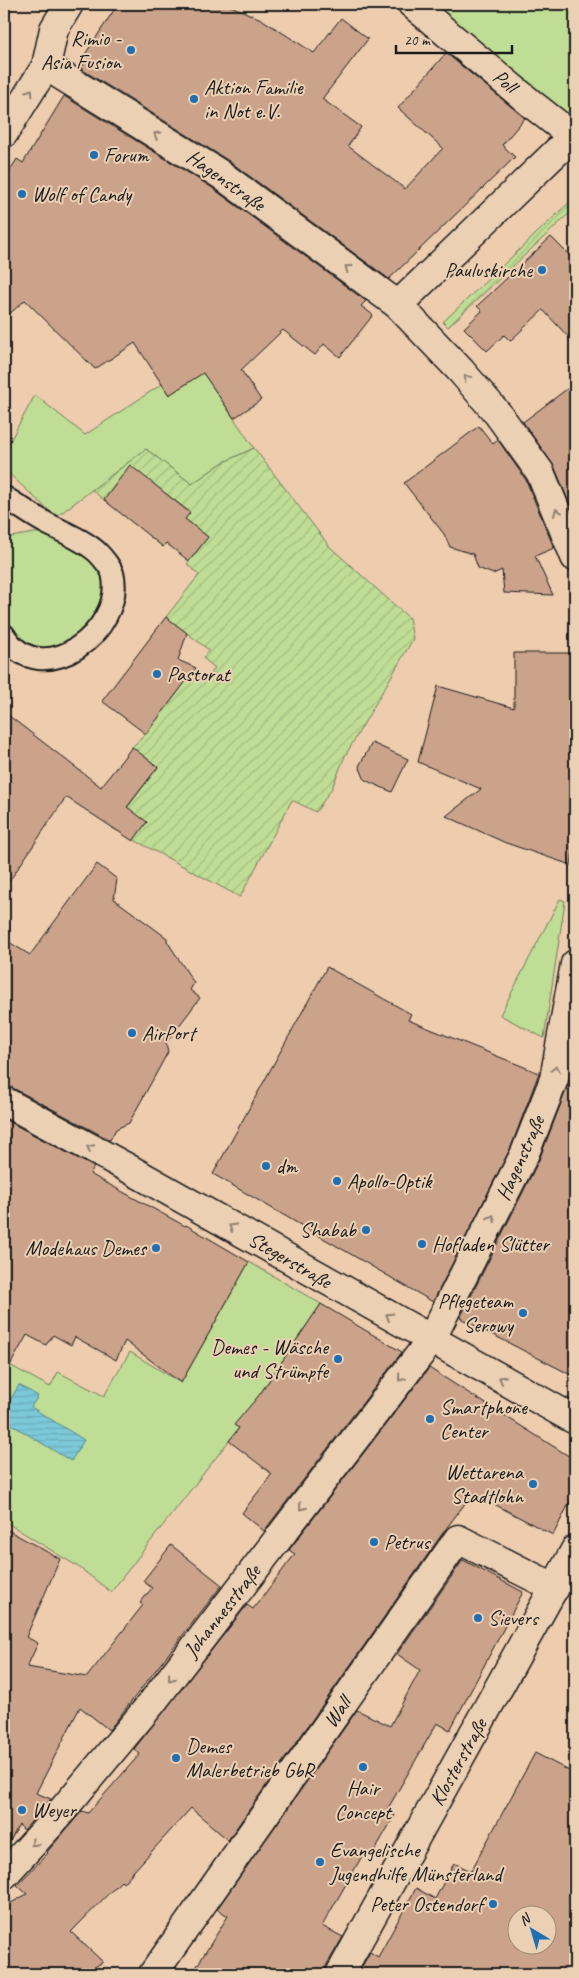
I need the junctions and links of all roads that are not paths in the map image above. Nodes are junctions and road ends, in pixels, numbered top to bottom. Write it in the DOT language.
graph roads {
  1 [pos="69,4"];
  2 [pos="412,4"];
  3 [pos="46,66"];
  4 [pos="4,133"];
  5 [pos="574,137"];
  6 [pos="398,305"];
  7 [pos="4,497"];
  8 [pos="575,557"];
  9 [pos="4,634"];
  10 [pos="575,964"];
  11 [pos="4,1101"];
  12 [pos="431,1340"];
  13 [pos="575,1420"];
  14 [pos="575,1550"];
  15 [pos="554,1588"];
  16 [pos="4,1874"];
  17 [pos="153,1974"];
  18 [pos="340,1974"];
  1 -- 3 [label="street"];
  2 -- 5 [label="street, Poll"];
  4 -- 3 [label="street, one-way"];
  6 -- 3 [label="street, Hagenstraße, one-way"];
  5 -- 6 [label="street"];
  8 -- 6 [label="street, Hagenstraße, one-way"];
  7 -- 9 [label="lane"];
  12 -- 10 [label="street, Hagenstraße, one-way"];
  12 -- 11 [label="street, Stegerstraße, one-way"];
  13 -- 12 [label="street, Stegerstraße, one-way"];
  12 -- 16 [label="street, Johannesstraße, one-way"];
  14 -- 15 [label="street, Klosterstraße"];
  15 -- 17 [label="street, Wall"];
  15 -- 18 [label="street, Klosterstraße"];
}
